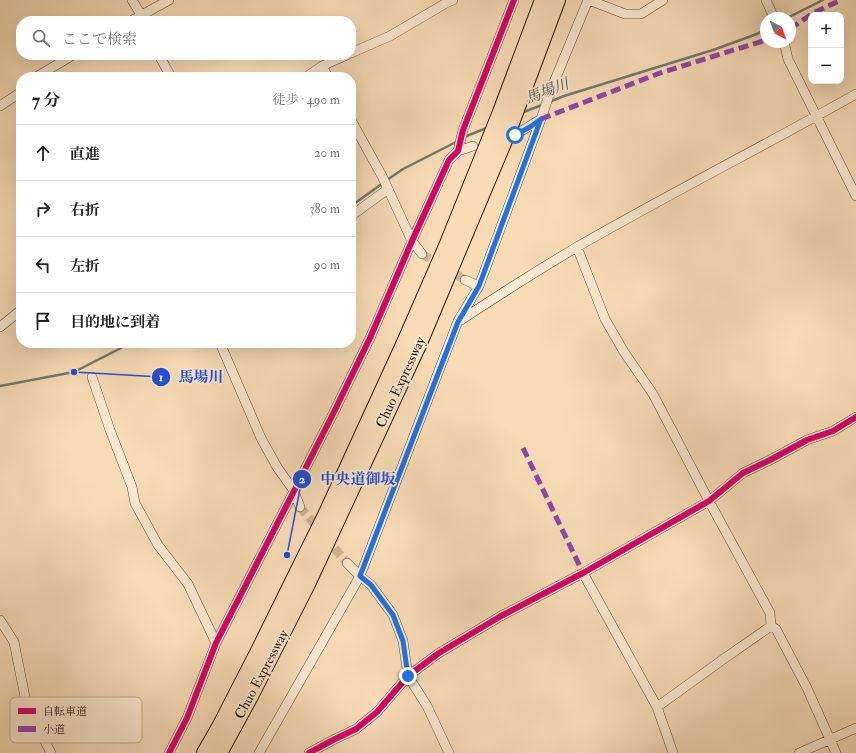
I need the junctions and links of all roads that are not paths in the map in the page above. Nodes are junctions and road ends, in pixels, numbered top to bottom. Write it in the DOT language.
graph roads {
  1 [pos="132,0"];
  2 [pos="169,0"];
  3 [pos="453,0"];
  4 [pos="514,0"];
  5 [pos="543,0"];
  6 [pos="557,0"];
  7 [pos="588,0"];
  8 [pos="663,0"];
  9 [pos="766,0"];
  10 [pos="771,12"];
  11 [pos="140,16"];
  12 [pos="144,16"];
  13 [pos="785,48"];
  14 [pos="356,51"];
  15 [pos="65,60"];
  16 [pos="162,60"];
  17 [pos="336,60"];
  18 [pos="322,66"];
  19 [pos="45,72"];
  20 [pos="168,72"];
  21 [pos="313,72"];
  22 [pos="325,72"];
  23 [pos="856,94"];
  24 [pos="16,95"];
  25 [pos="0,106"];
  26 [pos="817,116"];
  27 [pos="541,119"];
  28 [pos="356,129"];
  29 [pos="512,133"];
  30 [pos="474,146"];
  31 [pos="459,148"];
  32 [pos="386,185"];
  33 [pos="856,196"];
  34 [pos="356,212"];
  35 [pos="412,241"];
  36 [pos="577,247"];
  37 [pos="422,254"];
  38 [pos="465,280"];
  39 [pos="479,286"];
  40 [pos="16,314"];
  41 [pos="458,322"];
  42 [pos="0,327"];
  43 [pos="222,348"];
  44 [pos="92,377"];
  45 [pos="856,417"];
  46 [pos="294,492"];
  47 [pos="709,502"];
  48 [pos="300,507"];
  49 [pos="347,563"];
  50 [pos="583,573"];
  51 [pos="360,576"];
  52 [pos="0,620"];
  53 [pos="771,626"];
  54 [pos="216,643"];
  55 [pos="408,676"];
  56 [pos="25,697"];
  57 [pos="658,707"];
  58 [pos="856,728"];
  59 [pos="830,739"];
  60 [pos="46,743"];
  61 [pos="51,753"];
  62 [pos="169,753"];
  63 [pos="205,753"];
  64 [pos="219,753"];
  65 [pos="259,753"];
  66 [pos="309,753"];
  67 [pos="449,753"];
  68 [pos="673,753"];
  69 [pos="799,753"];
  70 [pos="836,753"];
  1 -- 11 [label="street"];
  2 -- 12 [label="street"];
  3 -- 14 [label="street"];
  4 -- 31 [label="street"];
  5 -- 63 [label="highway, Chuo Expressway"];
  6 -- 29 [label="highway, Chuo Expressway"];
  7 -- 8 [label="street"];
  7 -- 27 [label="street"];
  9 -- 10 [label="street"];
  13 -- 26 [label="street"];
  15 -- 19 [label="street"];
  16 -- 20 [label="street"];
  17 -- 18 [label="street"];
  18 -- 21 [label="street"];
  18 -- 22 [label="street"];
  23 -- 26 [label="street"];
  24 -- 25 [label="street"];
  26 -- 33 [label="street"];
  26 -- 36 [label="street"];
  27 -- 29 [label="street"];
  27 -- 39 [label="street"];
  28 -- 32 [label="street"];
  29 -- 64 [label="highway, Chuo Expressway"];
  30 -- 31 [label="street"];
  31 -- 35 [label="street"];
  32 -- 34 [label="street"];
  32 -- 35 [label="street"];
  35 -- 37 [label="street"];
  35 -- 46 [label="street"];
  36 -- 41 [label="street"];
  36 -- 47 [label="street"];
  38 -- 39 [label="street"];
  39 -- 41 [label="street"];
  40 -- 42 [label="street"];
  41 -- 51 [label="street"];
  43 -- 46 [label="street"];
  44 -- 54 [label="street"];
  45 -- 47 [label="street"];
  46 -- 48 [label="street"];
  46 -- 54 [label="street"];
  47 -- 50 [label="street"];
  47 -- 53 [label="street"];
  49 -- 51 [label="street"];
  50 -- 55 [label="street"];
  50 -- 57 [label="street"];
  51 -- 55 [label="street"];
  51 -- 65 [label="street"];
  52 -- 56 [label="street"];
  53 -- 57 [label="street"];
  53 -- 59 [label="street"];
  54 -- 62 [label="street"];
  55 -- 66 [label="street"];
  55 -- 67 [label="street"];
  57 -- 68 [label="street"];
  58 -- 59 [label="street"];
  59 -- 69 [label="street"];
  59 -- 70 [label="street"];
  60 -- 61 [label="street"];
}
